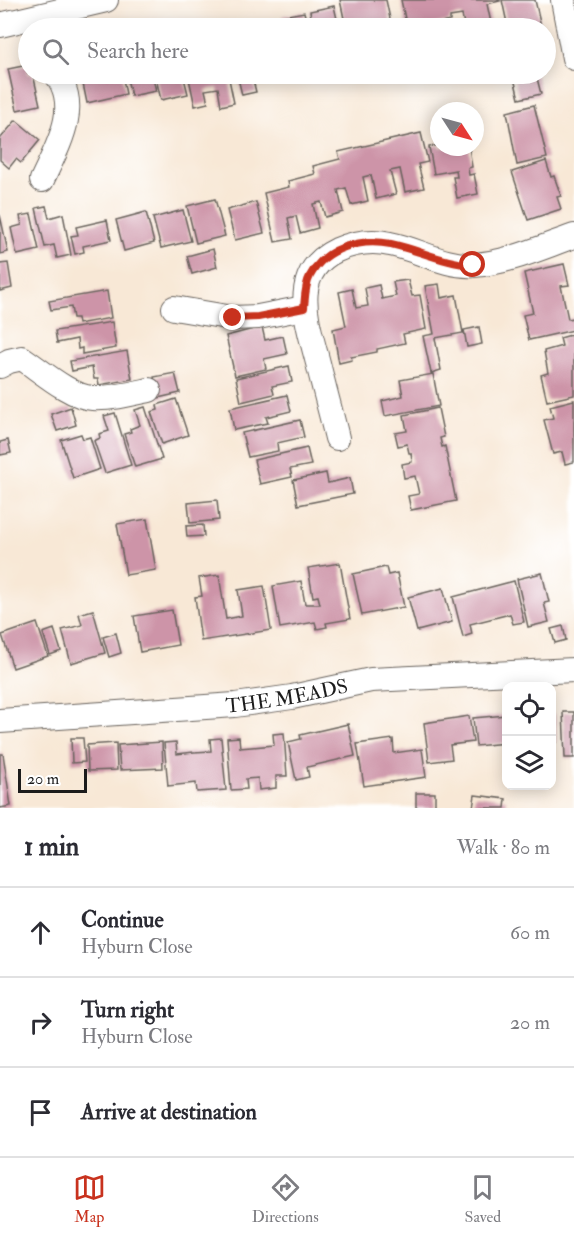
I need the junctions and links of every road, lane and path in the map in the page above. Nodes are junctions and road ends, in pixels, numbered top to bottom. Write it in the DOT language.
graph roads {
  1 [pos="106,0"];
  2 [pos="563,0"];
  3 [pos="53,18"];
  4 [pos="18,24"];
  5 [pos="0,25"];
  6 [pos="574,58"];
  7 [pos="63,84"];
  8 [pos="42,180"];
  9 [pos="574,236"];
  10 [pos="174,308"];
  11 [pos="304,308"];
  12 [pos="0,366"];
  13 [pos="149,390"];
  14 [pos="337,438"];
  15 [pos="574,670"];
  16 [pos="0,721"];
  1 -- 3 [label="street"];
  2 -- 6 [label="street"];
  4 -- 5 [label="street"];
  7 -- 8 [label="street"];
  9 -- 11 [label="street"];
  10 -- 11 [label="street"];
  11 -- 14 [label="street"];
  12 -- 13 [label="street"];
  15 -- 16 [label="street, THE MEADS"];
}
